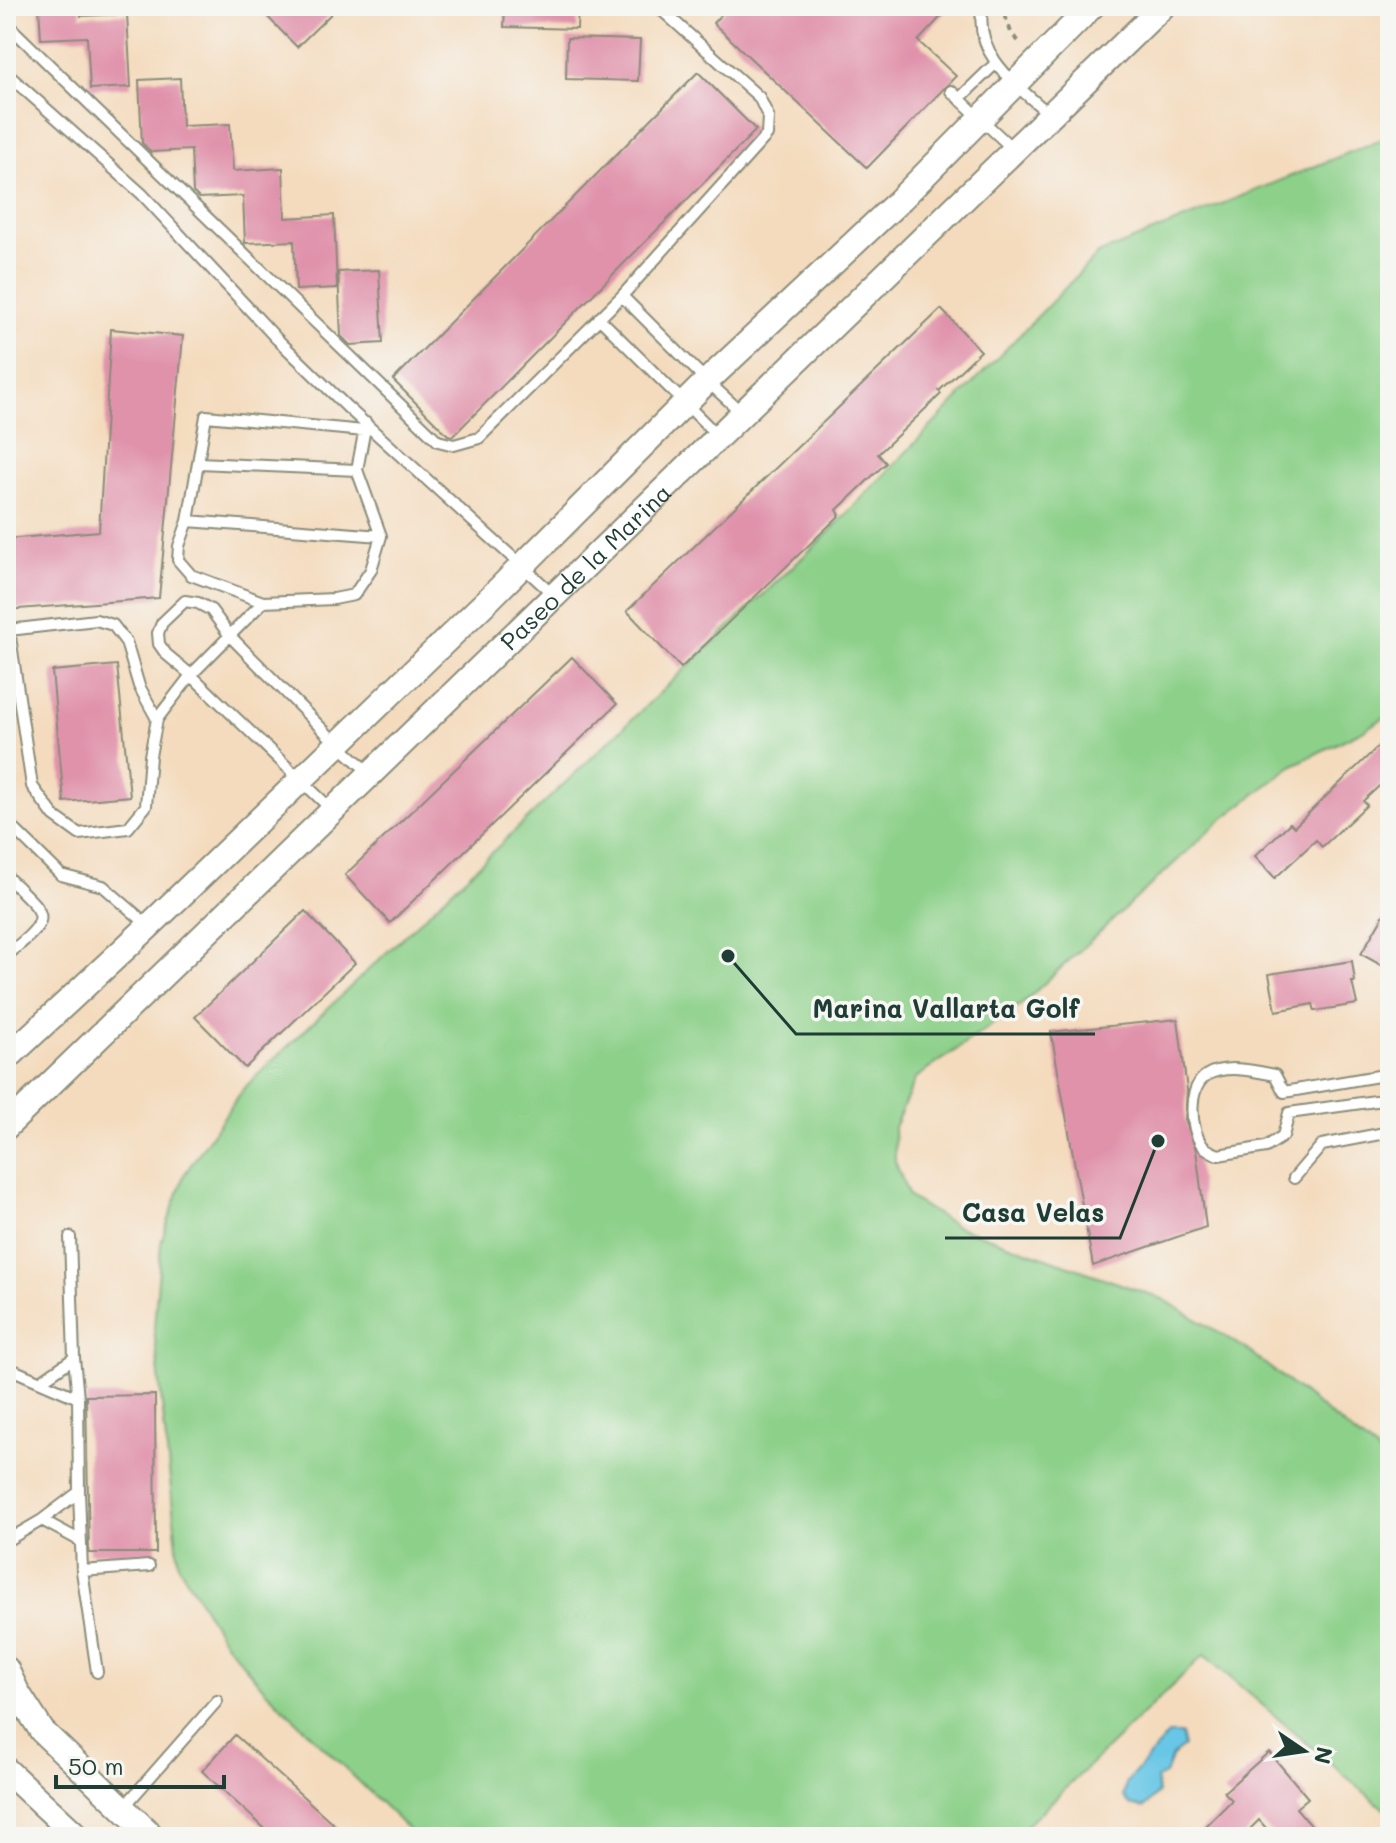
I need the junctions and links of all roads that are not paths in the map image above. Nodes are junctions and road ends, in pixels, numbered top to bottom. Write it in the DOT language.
graph roads {
  1 [pos="657,6"];
  2 [pos="983,6"];
  3 [pos="1092,6"];
  4 [pos="1153,9"];
  5 [pos="6,23"];
  6 [pos="996,63"];
  7 [pos="6,73"];
  8 [pos="1015,83"];
  9 [pos="1050,115"];
  10 [pos="979,120"];
  11 [pos="1014,150"];
  12 [pos="622,296"];
  13 [pos="599,318"];
  14 [pos="707,381"];
  15 [pos="684,404"];
  16 [pos="742,413"];
  17 [pos="365,427"];
  18 [pos="718,436"];
  19 [pos="199,463"];
  20 [pos="357,470"];
  21 [pos="188,521"];
  22 [pos="381,536"];
  23 [pos="522,564"];
  24 [pos="554,595"];
  25 [pos="490,598"];
  26 [pos="263,602"];
  27 [pos="519,628"];
  28 [pos="230,636"];
  29 [pos="191,675"];
  30 [pos="157,719"];
  31 [pos="337,744"];
  32 [pos="370,773"];
  33 [pos="301,781"];
  34 [pos="332,810"];
  35 [pos="6,821"];
  36 [pos="6,876"];
  37 [pos="149,926"];
  38 [pos="6,956"];
  39 [pos="6,1059"];
  40 [pos="1390,1074"];
  41 [pos="1284,1092"];
  42 [pos="1390,1099"];
  43 [pos="1289,1113"];
  44 [pos="6,1127"];
  45 [pos="1390,1132"];
  46 [pos="1294,1178"];
  47 [pos="70,1237"];
  48 [pos="74,1358"];
  49 [pos="6,1367"];
  50 [pos="41,1381"];
  51 [pos="78,1398"];
  52 [pos="79,1492"];
  53 [pos="42,1520"];
  54 [pos="79,1540"];
  55 [pos="6,1541"];
  56 [pos="149,1566"];
  57 [pos="82,1571"];
  58 [pos="6,1669"];
  59 [pos="97,1672"];
  60 [pos="12,1698"];
  61 [pos="217,1701"];
  62 [pos="6,1770"];
  63 [pos="122,1808"];
  64 [pos="78,1837"];
  65 [pos="153,1837"];
  1 -- 12 [label="lane"];
  2 -- 6 [label="lane"];
  3 -- 8 [label="street, Paseo de la Marina"];
  4 -- 9 [label="street, Paseo de la Marina"];
  5 -- 13 [label="lane"];
  6 -- 8 [label="lane"];
  6 -- 10 [label="lane"];
  7 -- 17 [label="lane"];
  8 -- 9 [label="lane"];
  8 -- 10 [label="street, Paseo de la Marina"];
  9 -- 11 [label="street, Paseo de la Marina"];
  10 -- 11 [label="lane"];
  10 -- 14 [label="street, Paseo de la Marina"];
  11 -- 16 [label="street, Paseo de la Marina"];
  12 -- 13 [label="lane"];
  12 -- 14 [label="lane"];
  13 -- 15 [label="lane"];
  14 -- 15 [label="street, Paseo de la Marina"];
  14 -- 16 [label="lane"];
  15 -- 18 [label="lane"];
  15 -- 23 [label="street, Paseo de la Marina"];
  16 -- 18 [label="street, Paseo de la Marina"];
  17 -- 19 [label="lane"];
  17 -- 20 [label="lane"];
  17 -- 23 [label="lane"];
  18 -- 24 [label="street, Paseo de la Marina"];
  19 -- 20 [label="lane"];
  19 -- 21 [label="lane"];
  20 -- 22 [label="lane"];
  21 -- 22 [label="lane"];
  21 -- 26 [label="lane"];
  22 -- 26 [label="lane"];
  23 -- 24 [label="lane"];
  23 -- 25 [label="street, Paseo de la Marina"];
  24 -- 27 [label="street, Paseo de la Marina"];
  25 -- 27 [label="street"];
  25 -- 31 [label="street, Paseo de la Marina"];
  26 -- 28 [label="lane"];
  27 -- 32 [label="street, Paseo de la Marina"];
  28 -- 29 [label="lane"];
  28 -- 29 [label="lane"];
  28 -- 31 [label="lane"];
  29 -- 30 [label="lane"];
  29 -- 33 [label="lane"];
  30 -- 30 [label="lane"];
  31 -- 32 [label="lane"];
  31 -- 33 [label="street, Paseo de la Marina"];
  32 -- 34 [label="street, Paseo de la Marina"];
  33 -- 34 [label="lane"];
  33 -- 37 [label="street, Paseo de la Marina"];
  34 -- 44 [label="street, Paseo de la Marina"];
  35 -- 37 [label="lane"];
  36 -- 38 [label="lane"];
  37 -- 39 [label="street, Paseo de la Marina"];
  40 -- 41 [label="lane"];
  41 -- 43 [label="lane"];
  41 -- 43 [label="lane"];
  42 -- 43 [label="lane"];
  45 -- 46 [label="lane"];
  47 -- 48 [label="lane"];
  48 -- 50 [label="lane"];
  48 -- 51 [label="lane"];
  49 -- 50 [label="lane"];
  50 -- 51 [label="lane"];
  51 -- 52 [label="lane"];
  52 -- 53 [label="lane"];
  52 -- 54 [label="lane"];
  53 -- 54 [label="lane"];
  53 -- 55 [label="lane"];
  54 -- 57 [label="lane"];
  56 -- 57 [label="lane"];
  57 -- 59 [label="lane"];
  58 -- 60 [label="street"];
  60 -- 63 [label="street"];
  61 -- 63 [label="lane"];
  62 -- 64 [label="street"];
  63 -- 65 [label="street"];
}
